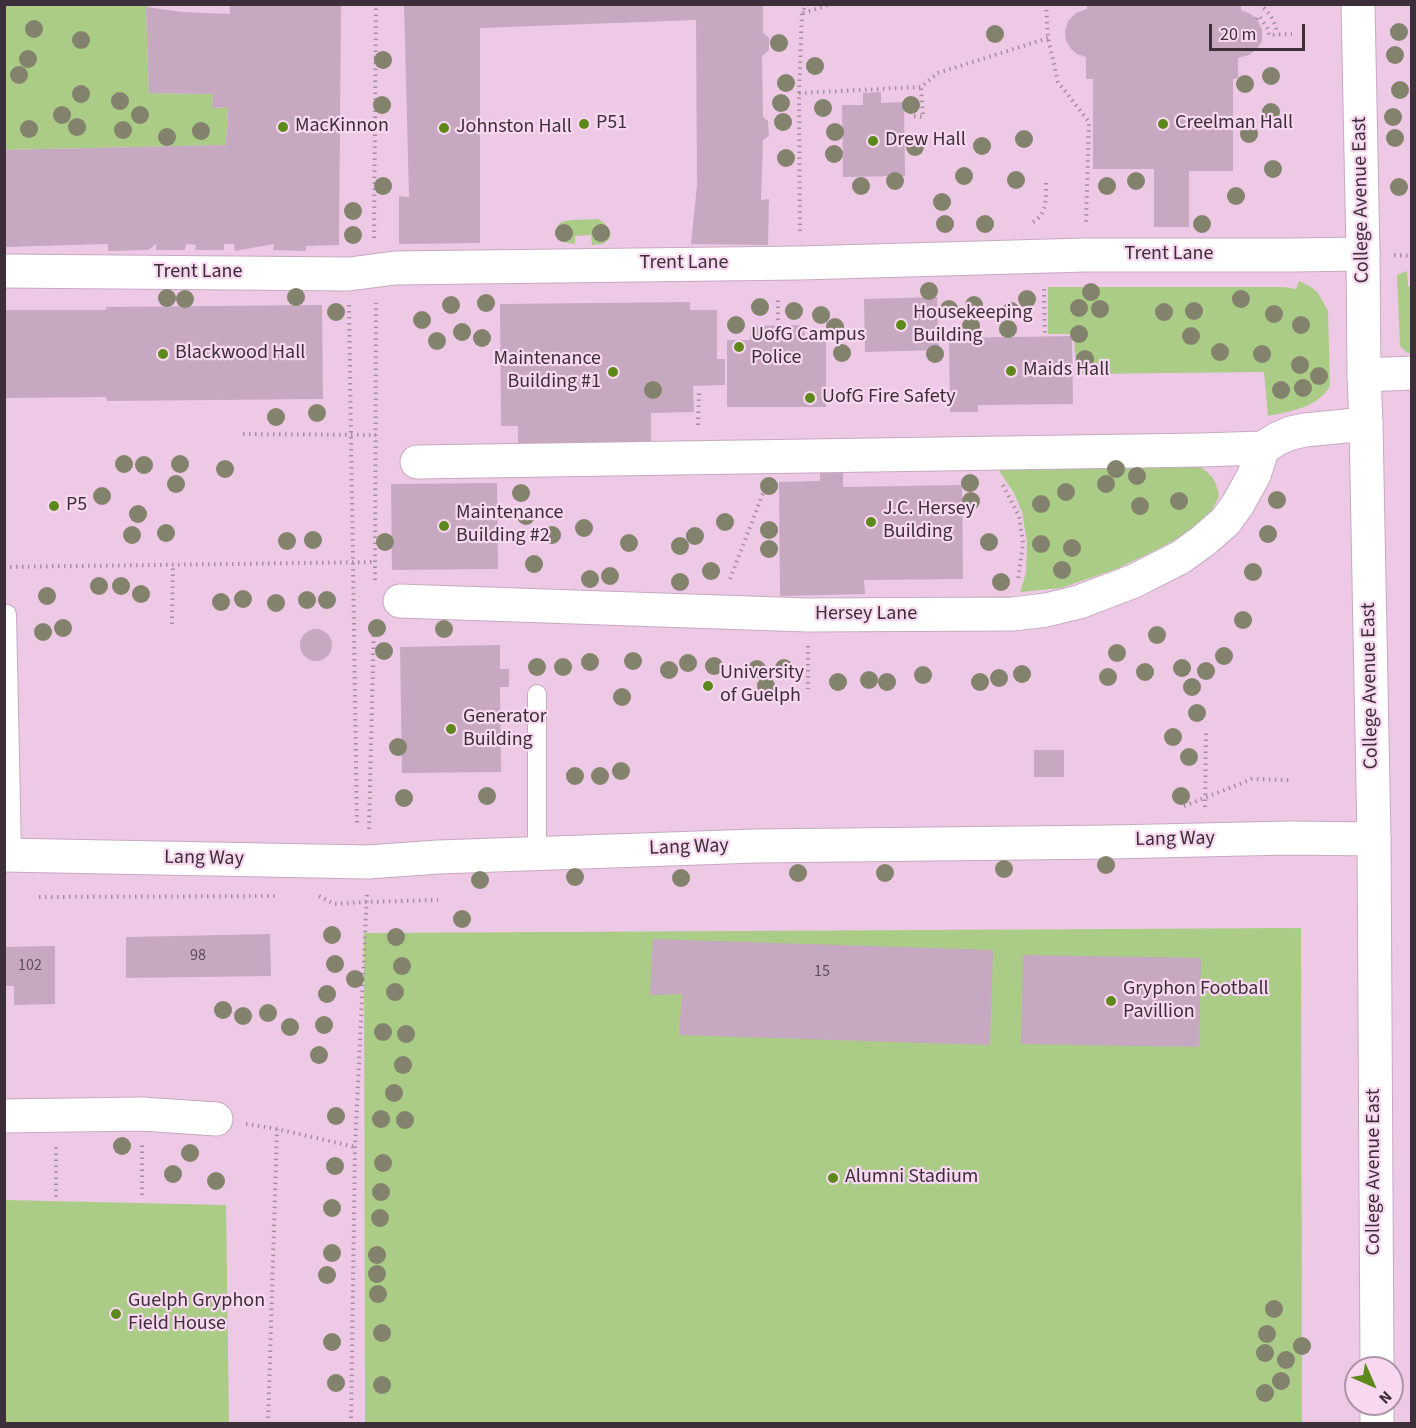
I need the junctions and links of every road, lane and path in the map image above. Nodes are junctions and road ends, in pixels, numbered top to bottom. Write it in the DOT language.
graph roads {
  1 [pos="376,4"];
  2 [pos="806,4"];
  3 [pos="831,4"];
  4 [pos="1046,4"];
  5 [pos="1259,4"];
  6 [pos="1358,4"];
  7 [pos="802,14"];
  8 [pos="1256,19"];
  9 [pos="1278,34"];
  10 [pos="1292,34"];
  11 [pos="1048,38"];
  12 [pos="921,87"];
  13 [pos="799,93"];
  14 [pos="914,116"];
  15 [pos="1046,180"];
  16 [pos="1363,254"];
  17 [pos="1085,255"];
  18 [pos="1022,256"];
  19 [pos="800,263"];
  20 [pos="4,271"];
  21 [pos="361,272"];
  22 [pos="1044,285"];
  23 [pos="778,287"];
  24 [pos="376,307"];
  25 [pos="778,326"];
  26 [pos="1045,336"];
  27 [pos="1412,374"];
  28 [pos="1364,375"];
  29 [pos="1366,424"];
  30 [pos="243,434"];
  31 [pos="352,435"];
  32 [pos="376,435"];
  33 [pos="1263,448"];
  34 [pos="980,454"];
  35 [pos="777,457"];
  36 [pos="417,462"];
  37 [pos="354,562"];
  38 [pos="375,562"];
  39 [pos="173,565"];
  40 [pos="4,567"];
  41 [pos="375,578"];
  42 [pos="387,609"];
  43 [pos="717,612"];
  44 [pos="7,614"];
  45 [pos="1013,614"];
  46 [pos="807,615"];
  47 [pos="172,624"];
  48 [pos="808,689"];
  49 [pos="537,694"];
  50 [pos="1206,733"];
  51 [pos="1289,780"];
  52 [pos="1205,798"];
  53 [pos="1175,808"];
  54 [pos="357,826"];
  55 [pos="1205,839"];
  56 [pos="1374,839"];
  57 [pos="537,853"];
  58 [pos="8,855"];
  59 [pos="368,862"];
  60 [pos="286,896"];
  61 [pos="309,896"];
  62 [pos="39,897"];
  63 [pos="438,900"];
  64 [pos="366,902"];
  65 [pos="142,1114"];
  66 [pos="57,1115"];
  67 [pos="4,1116"];
  68 [pos="216,1119"];
  69 [pos="277,1129"];
  70 [pos="355,1147"];
  71 [pos="142,1195"];
  72 [pos="56,1197"];
  73 [pos="1377,1356"];
  74 [pos="268,1424"];
  75 [pos="351,1424"];
  1 -- 21 [label="path"];
  2 -- 7 [label="path"];
  3 -- 7 [label="path"];
  4 -- 11 [label="path"];
  5 -- 9 [label="path"];
  6 -- 16 [label="street, College Avenue East"];
  7 -- 13 [label="path"];
  8 -- 9 [label="path"];
  9 -- 10 [label="path"];
  11 -- 12 [label="path"];
  11 -- 17 [label="path"];
  12 -- 13 [label="path"];
  12 -- 14 [label="path"];
  13 -- 19 [label="path"];
  15 -- 18 [label="path"];
  16 -- 17 [label="street, Trent Lane"];
  16 -- 28 [label="street, College Avenue East"];
  17 -- 18 [label="street, Trent Lane"];
  18 -- 19 [label="street, Trent Lane"];
  19 -- 21 [label="street, Trent Lane"];
  20 -- 21 [label="street, Trent Lane"];
  21 -- 31 [label="path"];
  22 -- 26 [label="path"];
  23 -- 25 [label="path"];
  24 -- 32 [label="path"];
  27 -- 28 [label="street"];
  28 -- 29 [label="street, College Avenue East"];
  29 -- 33 [label="street"];
  29 -- 56 [label="street, College Avenue East"];
  30 -- 31 [label="path"];
  31 -- 32 [label="path"];
  31 -- 37 [label="path"];
  32 -- 38 [label="path"];
  33 -- 34 [label="street"];
  33 -- 45 [label="street, Hersey Lane"];
  34 -- 35 [label="street"];
  34 -- 45 [label="path"];
  35 -- 36 [label="street"];
  35 -- 43 [label="path"];
  37 -- 38 [label="path"];
  37 -- 39 [label="path"];
  37 -- 54 [label="path"];
  38 -- 41 [label="path"];
  39 -- 40 [label="path"];
  39 -- 47 [label="path"];
  42 -- 43 [label="street, Hersey Lane"];
  42 -- 59 [label="path"];
  43 -- 46 [label="street, Hersey Lane"];
  44 -- 58 [label="lane"];
  45 -- 46 [label="street, Hersey Lane"];
  46 -- 48 [label="path"];
  49 -- 57 [label="lane"];
  50 -- 52 [label="path"];
  51 -- 52 [label="path"];
  52 -- 53 [label="path"];
  52 -- 55 [label="path"];
  55 -- 56 [label="street, Lang Way"];
  55 -- 57 [label="street, Lang Way"];
  56 -- 73 [label="street, College Avenue East"];
  57 -- 59 [label="street, Lang Way"];
  58 -- 59 [label="street, Lang Way"];
  59 -- 64 [label="path"];
  60 -- 62 [label="path"];
  61 -- 64 [label="path"];
  63 -- 64 [label="path"];
  64 -- 70 [label="path"];
  65 -- 66 [label="street"];
  65 -- 68 [label="street"];
  65 -- 71 [label="path"];
  66 -- 67 [label="street"];
  66 -- 72 [label="path"];
  68 -- 69 [label="path"];
  69 -- 70 [label="path"];
  69 -- 74 [label="path"];
  70 -- 75 [label="path"];
}
